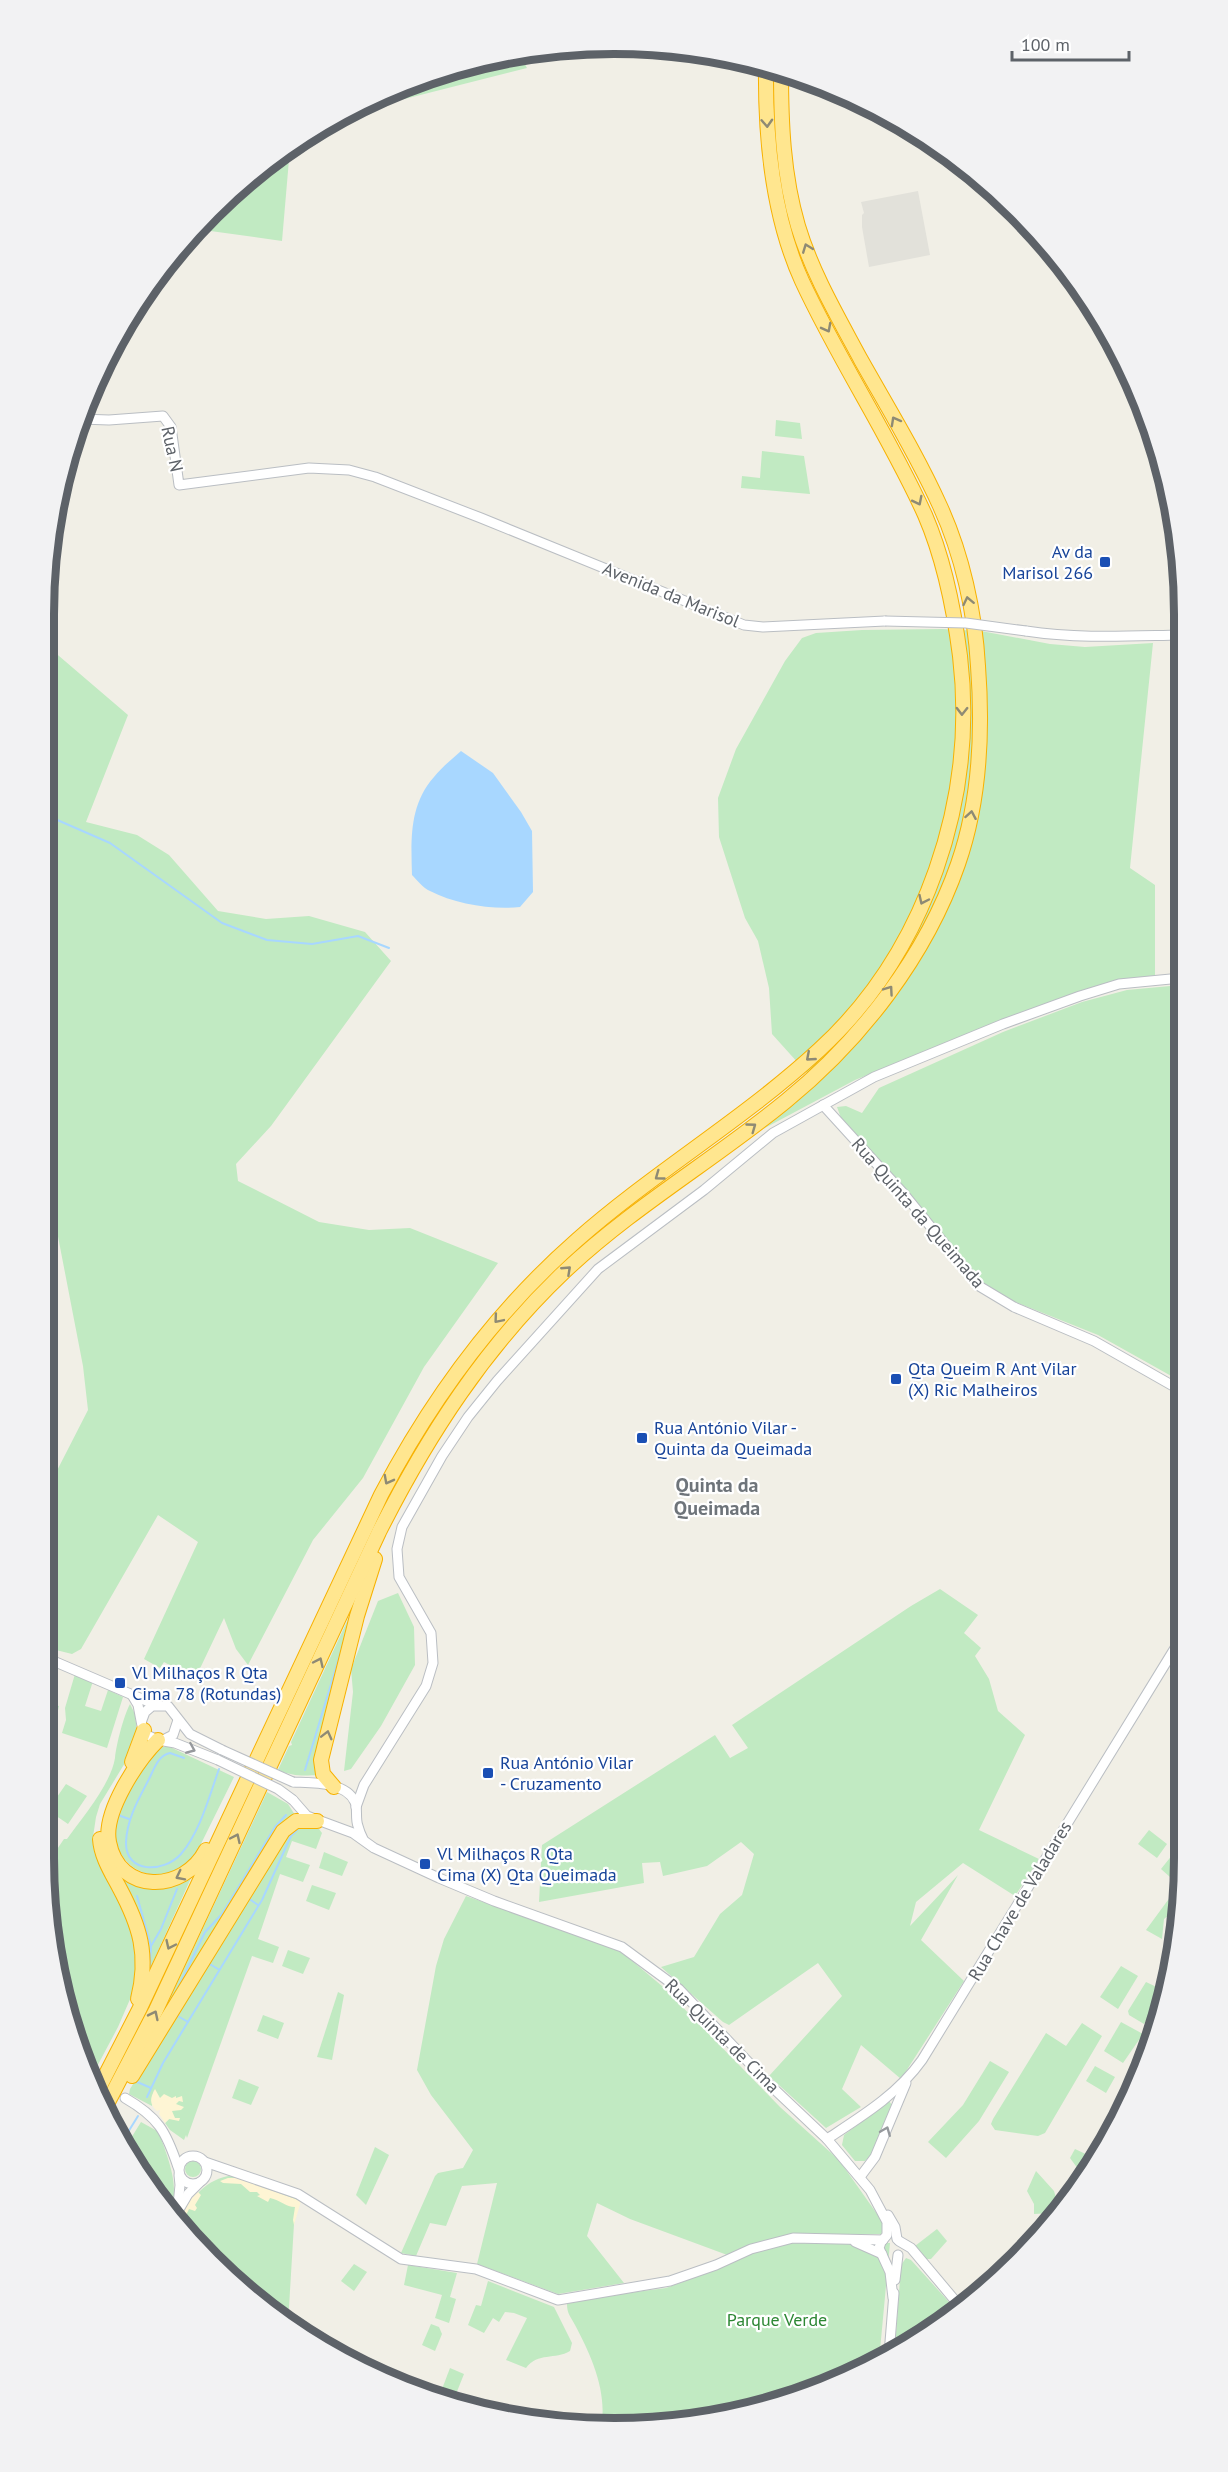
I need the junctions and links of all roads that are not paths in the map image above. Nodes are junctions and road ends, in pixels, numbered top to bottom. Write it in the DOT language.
graph roads {
  1 [pos="766,75"];
  2 [pos="782,80"];
  3 [pos="90,419"];
  4 [pos="179,485"];
  5 [pos="1174,635"];
  6 [pos="1174,979"];
  7 [pos="823,1105"];
  8 [pos="548,1288"];
  9 [pos="1174,1386"];
  10 [pos="345,1568"];
  11 [pos="1174,1650"];
  12 [pos="54,1661"];
  13 [pos="132,1695"];
  14 [pos="156,1705"];
  15 [pos="178,1720"];
  16 [pos="143,1726"];
  17 [pos="160,1740"];
  18 [pos="365,1782"];
  19 [pos="308,1783"];
  20 [pos="336,1788"];
  21 [pos="300,1810"];
  22 [pos="356,1810"];
  23 [pos="317,1821"];
  24 [pos="335,1827"];
  25 [pos="363,1839"];
  26 [pos="110,2069"];
  27 [pos="906,2081"];
  28 [pos="102,2083"];
  29 [pos="125,2098"];
  30 [pos="109,2100"];
  31 [pos="113,2108"];
  32 [pos="165,2134"];
  33 [pos="827,2139"];
  34 [pos="196,2156"];
  35 [pos="205,2162"];
  36 [pos="179,2171"];
  37 [pos="241,2174"];
  38 [pos="860,2177"];
  39 [pos="202,2180"];
  40 [pos="176,2207"];
  41 [pos="179,2210"];
  42 [pos="882,2210"];
  43 [pos="841,2239"];
  44 [pos="884,2239"];
  45 [pos="898,2240"];
  46 [pos="899,2254"];
  47 [pos="883,2255"];
  48 [pos="918,2259"];
  49 [pos="893,2298"];
  50 [pos="956,2301"];
  51 [pos="890,2345"];
  1 -- 10 [label="highway, one-way"];
  8 -- 2 [label="highway, one-way"];
  3 -- 4 [label="street, Rua N"];
  4 -- 5 [label="street, Avenida da Marisol, bridge"];
  6 -- 7 [label="street"];
  7 -- 9 [label="street, Rua Quinta da Queimada"];
  7 -- 18 [label="street"];
  20 -- 8 [label="highway, one-way"];
  30 -- 8 [label="highway, one-way"];
  10 -- 17 [label="highway, one-way"];
  10 -- 26 [label="highway, one-way"];
  11 -- 27 [label="street, Rua Chave de Valadares"];
  12 -- 13 [label="street"];
  13 -- 14 [label="street"];
  13 -- 16 [label="street"];
  14 -- 15 [label="street"];
  14 -- 16 [label="street"];
  15 -- 17 [label="street"];
  15 -- 19 [label="street, bridge"];
  16 -- 17 [label="street"];
  16 -- 26 [label="highway"];
  17 -- 21 [label="street, one-way, bridge"];
  18 -- 20 [label="street"];
  18 -- 22 [label="street"];
  19 -- 20 [label="street"];
  19 -- 21 [label="street"];
  20 -- 22 [label="street"];
  21 -- 23 [label="street"];
  22 -- 24 [label="street"];
  22 -- 25 [label="street"];
  23 -- 24 [label="street"];
  23 -- 31 [label="highway"];
  24 -- 25 [label="street, Rua Quinta de Cima"];
  25 -- 33 [label="street, Rua Quinta de Cima"];
  26 -- 28 [label="highway"];
  27 -- 33 [label="street, Rua Chave de Valadares"];
  38 -- 27 [label="street, one-way"];
  29 -- 32 [label="street"];
  32 -- 34 [label="street"];
  32 -- 36 [label="street"];
  33 -- 38 [label="street, Rua Quinta de Cima"];
  34 -- 35 [label="street"];
  34 -- 36 [label="street"];
  35 -- 37 [label="street"];
  35 -- 39 [label="street"];
  36 -- 39 [label="street"];
  36 -- 40 [label="street"];
  37 -- 39 [label="street"];
  37 -- 43 [label="street"];
  38 -- 42 [label="street, Rua Quinta de Cima"];
  39 -- 41 [label="street"];
  42 -- 44 [label="street, Rua Quinta de Cima"];
  42 -- 45 [label="street, Rua Quinta de Cima"];
  43 -- 44 [label="street"];
  43 -- 47 [label="street"];
  44 -- 45 [label="street"];
  44 -- 47 [label="street"];
  45 -- 46 [label="street"];
  45 -- 48 [label="street, Rua Quinta de Cima"];
  46 -- 47 [label="street"];
  46 -- 48 [label="street, Rua Quinta de Cima"];
  46 -- 49 [label="street"];
  47 -- 49 [label="street"];
  48 -- 50 [label="street, Rua Quinta de Cima"];
  49 -- 51 [label="street"];
}
